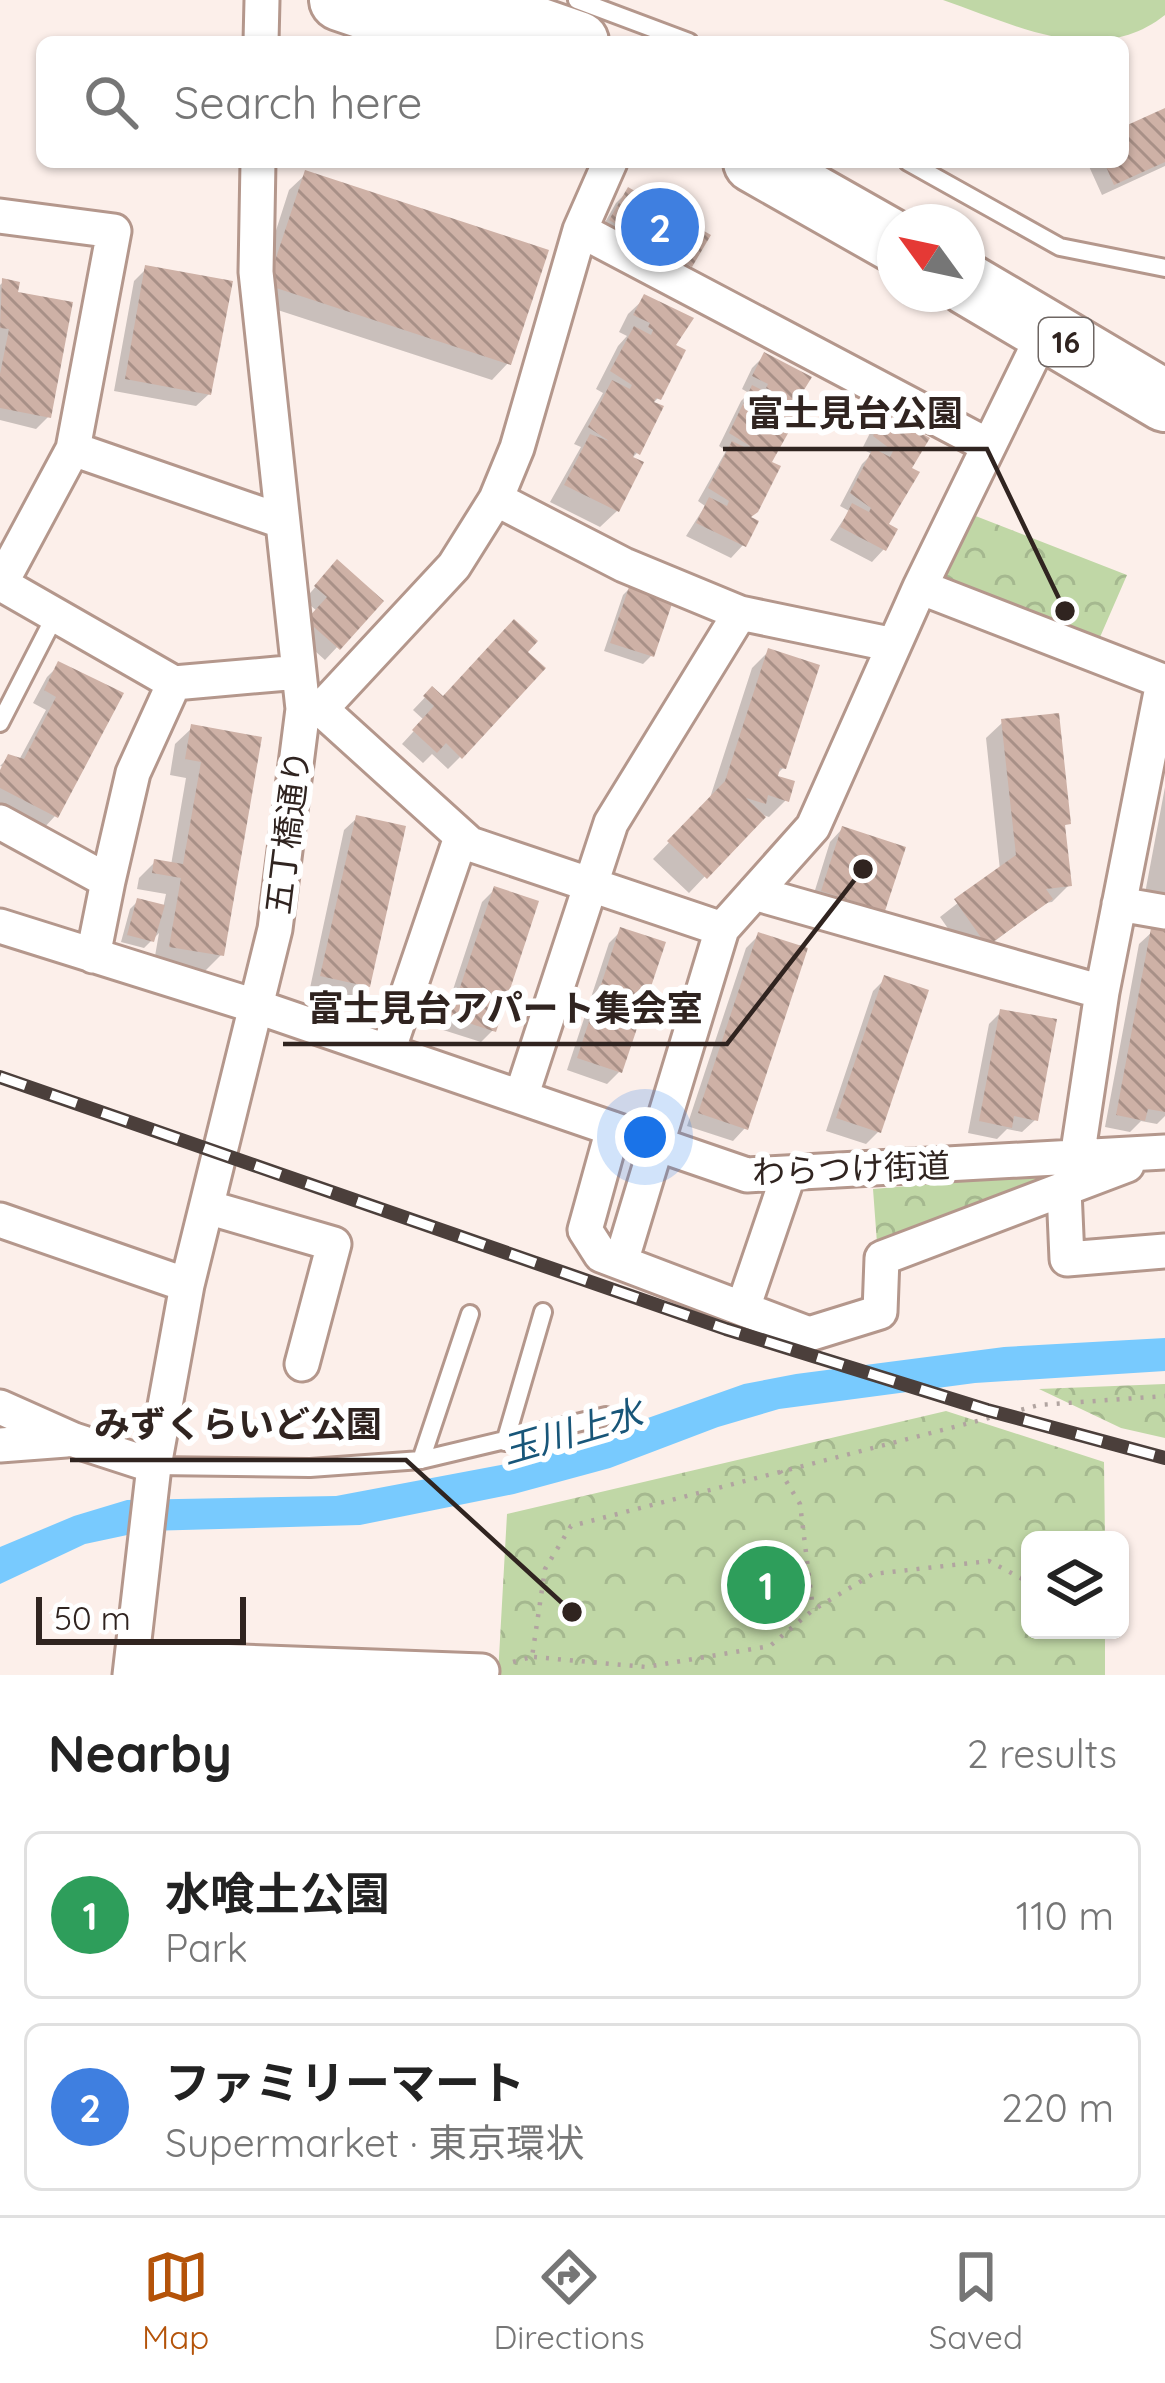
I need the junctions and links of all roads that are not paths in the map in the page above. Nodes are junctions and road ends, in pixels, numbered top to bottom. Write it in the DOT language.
graph roads {
  1 [pos="262,0"];
  2 [pos="340,0"];
  3 [pos="456,0"];
  4 [pos="578,0"];
  5 [pos="261,36"];
  6 [pos="446,36"];
  7 [pos="561,36"];
  8 [pos="672,36"];
  9 [pos="257,168"];
  10 [pos="607,168"];
  11 [pos="765,168"];
  12 [pos="838,168"];
  13 [pos="919,168"];
  14 [pos="900,204"];
  15 [pos="0,216"];
  16 [pos="580,230"];
  17 [pos="877,232"];
  18 [pos="985,252"];
  19 [pos="1165,268"];
  20 [pos="985,294"];
  21 [pos="1046,329"];
  22 [pos="1165,357"];
  23 [pos="1165,401"];
  24 [pos="987,445"];
  25 [pos="73,449"];
  26 [pos="496,499"];
  27 [pos="281,521"];
  28 [pos="2,585"];
  29 [pos="920,587"];
  30 [pos="740,613"];
  31 [pos="56,614"];
  32 [pos="894,645"];
  33 [pos="299,672"];
  34 [pos="1164,682"];
  35 [pos="174,683"];
  36 [pos="312,709"];
  37 [pos="0,723"];
  38 [pos="0,822"];
  39 [pos="461,837"];
  40 [pos="108,881"];
  41 [pos="591,885"];
  42 [pos="754,893"];
  43 [pos="1119,904"];
  44 [pos="1165,912"];
  45 [pos="0,926"];
  46 [pos="722,929"];
  47 [pos="93,956"];
  48 [pos="1102,992"];
  49 [pos="255,1006"];
  50 [pos="388,1051"];
  51 [pos="521,1097"];
  52 [pos="614,1129"];
  53 [pos="658,1144"];
  54 [pos="1161,1153"];
  55 [pos="1077,1158"];
  56 [pos="789,1173"];
  57 [pos="1064,1190"];
  58 [pos="207,1207"];
  59 [pos="0,1220"];
  60 [pos="1165,1251"];
  61 [pos="621,1262"];
  62 [pos="187,1285"];
  63 [pos="743,1309"];
  64 [pos="543,1312"];
  65 [pos="470,1314"];
  66 [pos="302,1364"];
  67 [pos="0,1407"];
  68 [pos="606,1416"];
  69 [pos="74,1440"];
  70 [pos="505,1442"];
  71 [pos="0,1445"];
  72 [pos="421,1460"];
  73 [pos="152,1478"];
  74 [pos="131,1666"];
  75 [pos="482,1671"];
  1 -- 5 [label="street"];
  2 -- 6 [label="highway"];
  3 -- 7 [label="highway"];
  4 -- 8 [label="lane"];
  9 -- 27 [label="street, 五丁橋通り"];
  10 -- 16 [label="street"];
  11 -- 17 [label="highway"];
  12 -- 14 [label="highway"];
  13 -- 19 [label="lane"];
  15 -- 25 [label="street"];
  16 -- 24 [label="street"];
  16 -- 26 [label="street"];
  18 -- 22 [label="highway, 16"];
  20 -- 21 [label="highway, 16"];
  21 -- 23 [label="highway, 16"];
  21 -- 24 [label="street"];
  24 -- 29 [label="street"];
  25 -- 27 [label="street"];
  25 -- 28 [label="street"];
  26 -- 30 [label="street"];
  26 -- 36 [label="street"];
  27 -- 33 [label="street, 五丁橋通り"];
  28 -- 31 [label="street"];
  29 -- 32 [label="street"];
  29 -- 34 [label="street"];
  30 -- 32 [label="street"];
  30 -- 41 [label="street"];
  31 -- 35 [label="street"];
  31 -- 37 [label="lane"];
  32 -- 42 [label="street"];
  33 -- 35 [label="street"];
  33 -- 36 [label="street, 五丁橋通り"];
  34 -- 43 [label="street"];
  35 -- 40 [label="street"];
  36 -- 39 [label="street"];
  36 -- 49 [label="street, 五丁橋通り"];
  38 -- 40 [label="street"];
  39 -- 41 [label="street"];
  39 -- 50 [label="street"];
  40 -- 47 [label="street"];
  41 -- 46 [label="street"];
  41 -- 51 [label="street"];
  42 -- 46 [label="street"];
  42 -- 48 [label="street"];
  43 -- 44 [label="street"];
  43 -- 48 [label="street"];
  45 -- 47 [label="street, わらつけ街道"];
  46 -- 53 [label="street"];
  47 -- 49 [label="street, わらつけ街道"];
  48 -- 55 [label="street"];
  49 -- 50 [label="street, わらつけ街道"];
  49 -- 58 [label="street, 五丁橋通り"];
  50 -- 51 [label="street, わらつけ街道"];
  51 -- 52 [label="street, わらつけ街道"];
  52 -- 53 [label="street, わらつけ街道"];
  52 -- 61 [label="street"];
  53 -- 56 [label="street, わらつけ街道"];
  53 -- 61 [label="street"];
  54 -- 55 [label="street, わらつけ街道"];
  54 -- 57 [label="street"];
  55 -- 56 [label="street, わらつけ街道"];
  56 -- 63 [label="street"];
  57 -- 60 [label="street"];
  57 -- 63 [label="street"];
  58 -- 62 [label="street, 五丁橋通り"];
  58 -- 66 [label="street"];
  59 -- 62 [label="street"];
  61 -- 63 [label="street"];
  62 -- 73 [label="street, 五丁橋通り"];
  64 -- 70 [label="lane"];
  65 -- 72 [label="lane"];
  67 -- 69 [label="street"];
  68 -- 70 [label="lane"];
  69 -- 71 [label="street"];
  69 -- 73 [label="street"];
  70 -- 72 [label="lane"];
  72 -- 73 [label="lane"];
  73 -- 74 [label="street, 五丁橋通り"];
  74 -- 75 [label="street"];
}
